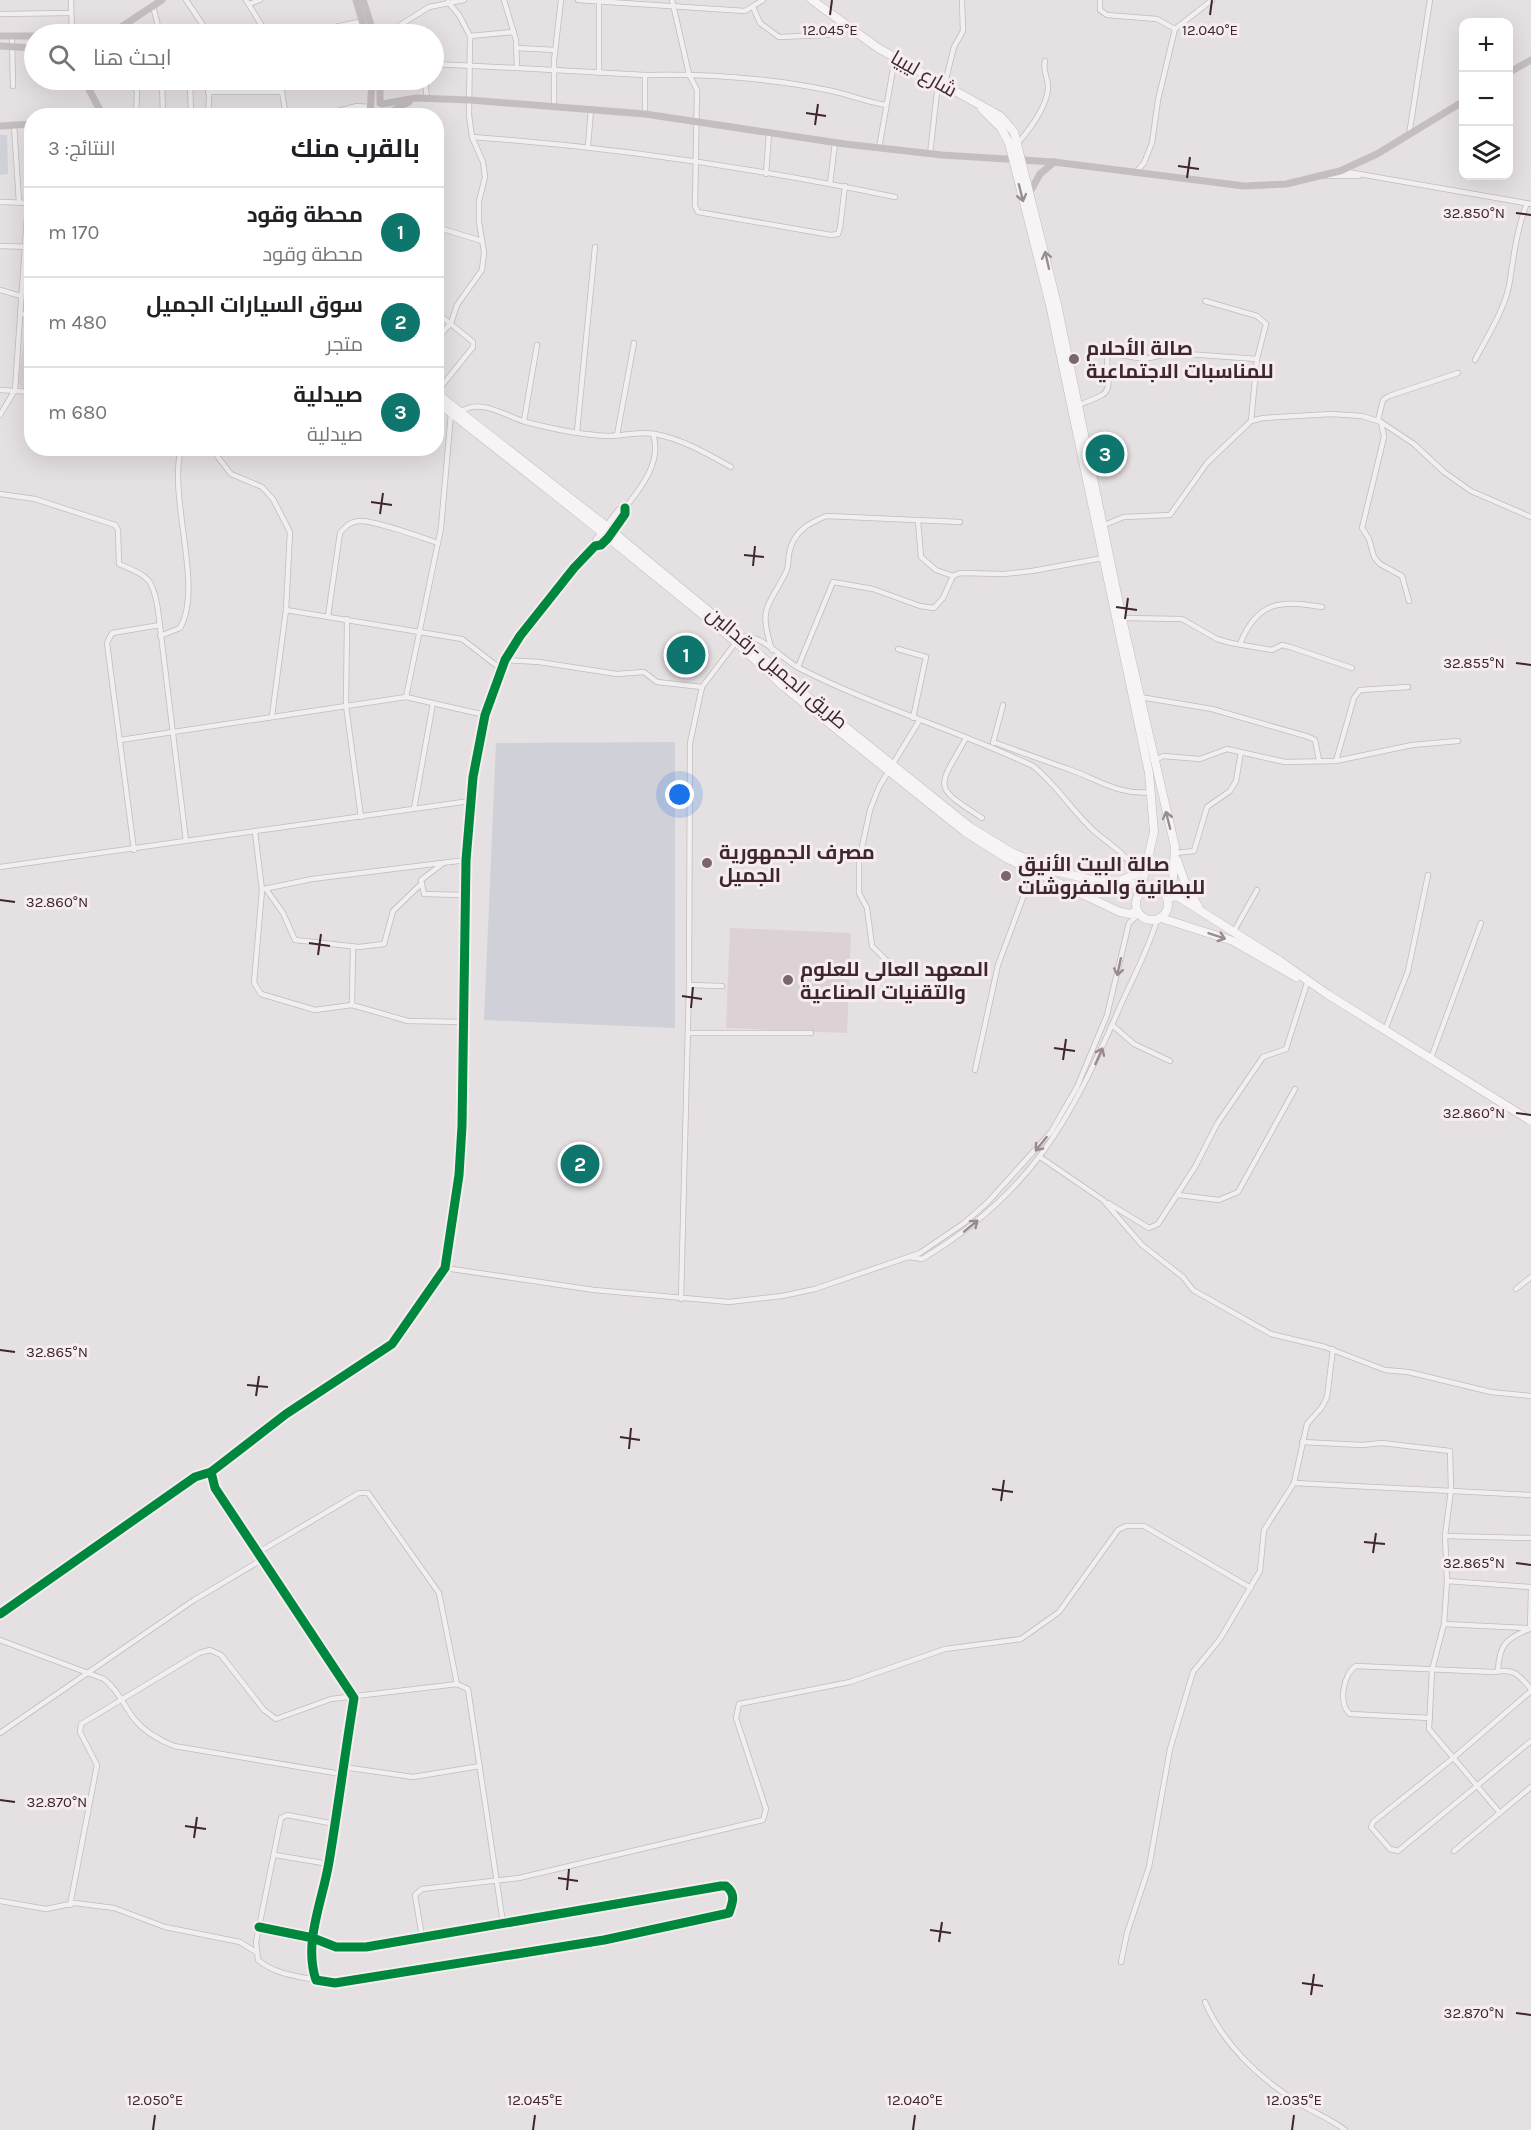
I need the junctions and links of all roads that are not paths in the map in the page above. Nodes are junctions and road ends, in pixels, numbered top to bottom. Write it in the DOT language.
graph roads {
  1 [pos="71,0"];
  2 [pos="162,0"];
  3 [pos="186,0"];
  4 [pos="261,0"];
  5 [pos="356,0"];
  6 [pos="363,0"];
  7 [pos="425,0"];
  8 [pos="464,0"];
  9 [pos="504,0"];
  10 [pos="561,0"];
  11 [pos="578,0"];
  12 [pos="672,0"];
  13 [pos="762,0"];
  14 [pos="812,0"];
  15 [pos="962,0"];
  16 [pos="1100,0"];
  17 [pos="1212,0"];
  18 [pos="1430,0"];
  19 [pos="248,2"];
  20 [pos="448,2"];
  21 [pos="599,2"];
  22 [pos="153,6"];
  23 [pos="676,6"];
  24 [pos="429,7"];
  25 [pos="753,7"];
  26 [pos="70,13"];
  27 [pos="0,14"];
  28 [pos="363,21"];
  29 [pos="73,24"];
  30 [pos="127,24"];
  31 [pos="158,24"];
  32 [pos="202,24"];
  33 [pos="261,24"];
  34 [pos="349,24"];
  35 [pos="364,24"];
  36 [pos="371,24"];
  37 [pos="402,24"];
  38 [pos="848,29"];
  39 [pos="1175,29"];
  40 [pos="514,32"];
  41 [pos="0,36"];
  42 [pos="12,36"];
  43 [pos="24,36"];
  44 [pos="470,36"];
  45 [pos="0,46"];
  46 [pos="13,47"];
  47 [pos="24,48"];
  48 [pos="517,48"];
  49 [pos="555,50"];
  50 [pos="895,58"];
  51 [pos="1531,60"];
  52 [pos="1045,61"];
  53 [pos="444,65"];
  54 [pos="471,67"];
  55 [pos="517,68"];
  56 [pos="555,71"];
  57 [pos="1511,72"];
  58 [pos="599,73"];
  59 [pos="689,74"];
  60 [pos="645,75"];
  61 [pos="938,83"];
  62 [pos="13,86"];
  63 [pos="89,90"];
  64 [pos="136,90"];
  65 [pos="162,90"];
  66 [pos="190,90"];
  67 [pos="374,90"];
  68 [pos="378,90"];
  69 [pos="426,90"];
  70 [pos="208,92"];
  71 [pos="282,92"];
  72 [pos="416,98"];
  73 [pos="427,99"];
  74 [pos="470,100"];
  75 [pos="376,104"];
  76 [pos="1459,104"];
  77 [pos="886,105"];
  78 [pos="979,105"];
  79 [pos="97,106"];
  80 [pos="554,106"];
  81 [pos="136,108"];
  82 [pos="163,108"];
  83 [pos="191,108"];
  84 [pos="208,108"];
  85 [pos="285,108"];
  86 [pos="349,108"];
  87 [pos="374,108"];
  88 [pos="382,108"];
  89 [pos="398,108"];
  90 [pos="591,109"];
  91 [pos="645,114"];
  92 [pos="697,122"];
  93 [pos="24,124"];
  94 [pos="14,125"];
  95 [pos="0,126"];
  96 [pos="769,133"];
  97 [pos="1409,135"];
  98 [pos="472,137"];
  99 [pos="835,143"];
  100 [pos="1018,143"];
  101 [pos="588,146"];
  102 [pos="879,148"];
  103 [pos="930,154"];
  104 [pos="1013,159"];
  105 [pos="1022,160"];
  106 [pos="695,161"];
  107 [pos="1054,162"];
  108 [pos="1340,171"];
  109 [pos="1135,173"];
  110 [pos="766,174"];
  111 [pos="1362,175"];
  112 [pos="1322,176"];
  113 [pos="830,183"];
  114 [pos="845,186"];
  115 [pos="1030,192"];
  116 [pos="895,197"];
  117 [pos="0,202"];
  118 [pos="19,202"];
  119 [pos="24,202"];
  120 [pos="1529,204"];
  121 [pos="444,229"];
  122 [pos="482,241"];
  123 [pos="24,245"];
  124 [pos="0,246"];
  125 [pos="595,247"];
  126 [pos="0,290"];
  127 [pos="21,296"];
  128 [pos="1205,301"];
  129 [pos="21,314"];
  130 [pos="24,315"];
  131 [pos="444,318"];
  132 [pos="451,323"];
  133 [pos="444,331"];
  134 [pos="634,343"];
  135 [pos="537,345"];
  136 [pos="1257,359"];
  137 [pos="1475,360"];
  138 [pos="1458,373"];
  139 [pos="444,383"];
  140 [pos="0,390"];
  141 [pos="15,390"];
  142 [pos="24,391"];
  143 [pos="444,399"];
  144 [pos="1079,405"];
  145 [pos="444,407"];
  146 [pos="451,412"];
  147 [pos="460,412"];
  148 [pos="0,416"];
  149 [pos="524,421"];
  150 [pos="1251,421"];
  151 [pos="1380,421"];
  152 [pos="577,432"];
  153 [pos="653,434"];
  154 [pos="617,435"];
  155 [pos="180,456"];
  156 [pos="217,456"];
  157 [pos="731,467"];
  158 [pos="0,494"];
  159 [pos="625,508"];
  160 [pos="1531,518"];
  161 [pos="918,521"];
  162 [pos="960,522"];
  163 [pos="1104,525"];
  164 [pos="607,532"];
  165 [pos="438,543"];
  166 [pos="595,546"];
  167 [pos="1103,558"];
  168 [pos="953,576"];
  169 [pos="1409,601"];
  170 [pos="1322,607"];
  171 [pos="286,610"];
  172 [pos="328,616"];
  173 [pos="1122,618"];
  174 [pos="347,619"];
  175 [pos="160,625"];
  176 [pos="419,630"];
  177 [pos="160,636"];
  178 [pos="738,639"];
  179 [pos="1240,644"];
  180 [pos="898,649"];
  181 [pos="773,651"];
  182 [pos="505,660"];
  183 [pos="798,667"];
  184 [pos="1352,668"];
  185 [pos="501,669"];
  186 [pos="702,687"];
  187 [pos="1408,687"];
  188 [pos="406,697"];
  189 [pos="1140,698"];
  190 [pos="433,703"];
  191 [pos="1003,705"];
  192 [pos="346,706"];
  193 [pos="485,715"];
  194 [pos="272,716"];
  195 [pos="913,718"];
  196 [pos="919,721"];
  197 [pos="171,731"];
  198 [pos="966,738"];
  199 [pos="120,740"];
  200 [pos="1458,741"];
  201 [pos="993,742"];
  202 [pos="991,748"];
  203 [pos="1241,752"];
  204 [pos="1319,760"];
  205 [pos="1154,761"];
  206 [pos="1336,761"];
  207 [pos="891,769"];
  208 [pos="1152,772"];
  209 [pos="1152,792"];
  210 [pos="470,801"];
  211 [pos="414,809"];
  212 [pos="362,817"];
  213 [pos="982,818"];
  214 [pos="255,831"];
  215 [pos="186,841"];
  216 [pos="134,850"];
  217 [pos="1176,850"];
  218 [pos="1149,859"];
  219 [pos="466,860"];
  220 [pos="442,863"];
  221 [pos="1023,866"];
  222 [pos="0,867"];
  223 [pos="1137,874"];
  224 [pos="1428,875"];
  225 [pos="1112,881"];
  226 [pos="420,885"];
  227 [pos="264,889"];
  228 [pos="1144,890"];
  229 [pos="1257,890"];
  230 [pos="464,895"];
  231 [pos="1167,898"];
  232 [pos="1201,910"];
  233 [pos="1138,912"];
  234 [pos="1159,919"];
  235 [pos="1481,923"];
  236 [pos="1234,931"];
  237 [pos="353,946"];
  238 [pos="887,961"];
  239 [pos="1310,983"];
  240 [pos="689,986"];
  241 [pos="722,986"];
  242 [pos="352,1005"];
  243 [pos="464,1022"];
  244 [pos="1112,1025"];
  245 [pos="1385,1030"];
  246 [pos="688,1033"];
  247 [pos="811,1033"];
  248 [pos="1431,1058"];
  249 [pos="1170,1061"];
  250 [pos="975,1070"];
  251 [pos="1080,1089"];
  252 [pos="1295,1089"];
  253 [pos="1531,1121"];
  254 [pos="1040,1157"];
  255 [pos="1178,1195"];
  256 [pos="1103,1200"];
  257 [pos="909,1256"];
  258 [pos="445,1268"];
  259 [pos="1531,1277"];
  260 [pos="1516,1289"];
  261 [pos="681,1299"];
  262 [pos="1333,1350"];
  263 [pos="1531,1396"];
  264 [pos="1302,1442"];
  265 [pos="211,1472"];
  266 [pos="1294,1483"];
  267 [pos="1451,1490"];
  268 [pos="1531,1495"];
  269 [pos="1445,1536"];
  270 [pos="1531,1538"];
  271 [pos="259,1552"];
  272 [pos="263,1559"];
  273 [pos="1447,1581"];
  274 [pos="1251,1588"];
  275 [pos="1531,1588"];
  276 [pos="0,1614"];
  277 [pos="1444,1624"];
  278 [pos="1530,1629"];
  279 [pos="0,1640"];
  280 [pos="1432,1670"];
  281 [pos="88,1671"];
  282 [pos="1498,1671"];
  283 [pos="457,1684"];
  284 [pos="1531,1690"];
  285 [pos="354,1698"];
  286 [pos="122,1699"];
  287 [pos="1430,1718"];
  288 [pos="0,1733"];
  289 [pos="1531,1741"];
  290 [pos="1452,1759"];
  291 [pos="480,1766"];
  292 [pos="343,1767"];
  293 [pos="342,1774"];
  294 [pos="1476,1786"];
  295 [pos="1531,1787"];
  296 [pos="1500,1814"];
  297 [pos="335,1824"];
  298 [pos="1454,1851"];
  299 [pos="275,1855"];
  300 [pos="329,1864"];
  301 [pos="495,1882"];
  302 [pos="0,1900"];
  303 [pos="70,1905"];
  304 [pos="503,1923"];
  305 [pos="259,1927"];
  306 [pos="422,1937"];
  307 [pos="313,1938"];
  308 [pos="256,1952"];
  309 [pos="1121,1962"];
  310 [pos="316,1980"];
  311 [pos="1205,2002"];
  312 [pos="1344,2130"];
  1 -- 26 [label="street"];
  2 -- 22 [label="street"];
  3 -- 32 [label="street"];
  4 -- 19 [label="street"];
  5 -- 28 [label="street"];
  6 -- 36 [label="street"];
  7 -- 24 [label="street"];
  8 -- 20 [label="street"];
  9 -- 40 [label="street"];
  10 -- 49 [label="street"];
  11 -- 21 [label="street"];
  12 -- 23 [label="street"];
  13 -- 25 [label="street"];
  14 -- 38 [label="main road, شارع ليبيا"];
  15 -- 61 [label="street"];
  16 -- 39 [label="street"];
  17 -- 39 [label="street"];
  18 -- 97 [label="street"];
  19 -- 33 [label="street"];
  20 -- 24 [label="street"];
  20 -- 44 [label="street"];
  21 -- 23 [label="street"];
  21 -- 58 [label="street"];
  22 -- 30 [label="street"];
  22 -- 31 [label="street"];
  23 -- 25 [label="street"];
  23 -- 59 [label="street"];
  24 -- 37 [label="street"];
  25 -- 38 [label="street"];
  26 -- 27 [label="street"];
  26 -- 29 [label="street"];
  28 -- 34 [label="street"];
  28 -- 35 [label="street"];
  38 -- 50 [label="main road, شارع ليبيا"];
  39 -- 109 [label="street"];
  40 -- 44 [label="street"];
  40 -- 48 [label="street"];
  41 -- 42 [label="street"];
  42 -- 43 [label="street"];
  42 -- 46 [label="street"];
  44 -- 54 [label="street"];
  45 -- 46 [label="street"];
  46 -- 47 [label="street"];
  46 -- 62 [label="street"];
  48 -- 49 [label="street"];
  48 -- 55 [label="street"];
  49 -- 56 [label="street"];
  50 -- 61 [label="main road, شارع ليبيا"];
  50 -- 77 [label="street"];
  51 -- 57 [label="street"];
  52 -- 100 [label="street"];
  53 -- 54 [label="street"];
  54 -- 55 [label="street"];
  54 -- 74 [label="street"];
  55 -- 56 [label="street"];
  56 -- 58 [label="street"];
  56 -- 80 [label="street"];
  58 -- 60 [label="street"];
  59 -- 60 [label="street"];
  59 -- 77 [label="street"];
  59 -- 92 [label="street"];
  60 -- 91 [label="street"];
  61 -- 78 [label="main road, شارع ليبيا"];
  61 -- 103 [label="street"];
  63 -- 79 [label="street"];
  64 -- 81 [label="street"];
  65 -- 82 [label="street"];
  66 -- 83 [label="street"];
  67 -- 75 [label="street"];
  68 -- 75 [label="street"];
  69 -- 73 [label="street"];
  70 -- 71 [label="street"];
  70 -- 84 [label="street"];
  71 -- 85 [label="street"];
  72 -- 73 [label="street"];
  72 -- 75 [label="street"];
  72 -- 89 [label="street"];
  73 -- 74 [label="street"];
  74 -- 80 [label="street"];
  74 -- 98 [label="street"];
  75 -- 86 [label="street"];
  75 -- 87 [label="street"];
  75 -- 88 [label="street"];
  76 -- 97 [label="street"];
  77 -- 102 [label="street"];
  78 -- 100 [label="main road, شارع ليبيا"];
  78 -- 104 [label="main road"];
  80 -- 90 [label="street"];
  90 -- 91 [label="street"];
  90 -- 101 [label="street"];
  91 -- 92 [label="street"];
  92 -- 96 [label="street"];
  92 -- 106 [label="street"];
  93 -- 94 [label="street"];
  94 -- 95 [label="street"];
  94 -- 118 [label="street"];
  96 -- 99 [label="street"];
  96 -- 110 [label="street"];
  97 -- 108 [label="street"];
  98 -- 101 [label="street"];
  98 -- 122 [label="street"];
  99 -- 102 [label="street"];
  99 -- 113 [label="street"];
  100 -- 105 [label="main road"];
  101 -- 106 [label="street"];
  102 -- 103 [label="street"];
  103 -- 104 [label="street"];
  104 -- 105 [label="street"];
  104 -- 167 [label="main road, one-way"];
  105 -- 107 [label="street"];
  105 -- 115 [label="main road"];
  106 -- 110 [label="street"];
  106 -- 114 [label="street"];
  107 -- 109 [label="street"];
  107 -- 115 [label="street"];
  108 -- 111 [label="street"];
  108 -- 112 [label="street"];
  109 -- 112 [label="street"];
  110 -- 113 [label="street"];
  111 -- 112 [label="street"];
  111 -- 120 [label="street"];
  113 -- 114 [label="street"];
  114 -- 116 [label="street"];
  144 -- 115 [label="main road, one-way"];
  117 -- 118 [label="street"];
  118 -- 119 [label="street"];
  120 -- 137 [label="street"];
  121 -- 122 [label="street"];
  122 -- 132 [label="street"];
  123 -- 124 [label="street"];
  123 -- 127 [label="street"];
  125 -- 152 [label="street"];
  126 -- 127 [label="street"];
  127 -- 129 [label="street"];
  128 -- 136 [label="street"];
  129 -- 130 [label="street"];
  129 -- 141 [label="street"];
  131 -- 132 [label="street"];
  132 -- 133 [label="street"];
  132 -- 139 [label="street"];
  134 -- 154 [label="street"];
  135 -- 149 [label="street"];
  136 -- 144 [label="street"];
  136 -- 150 [label="street"];
  138 -- 151 [label="street"];
  140 -- 141 [label="street"];
  141 -- 142 [label="street"];
  141 -- 148 [label="street"];
  143 -- 147 [label="main road, طريق الجميل -رقدالين"];
  144 -- 163 [label="main road"];
  145 -- 146 [label="main road, طريق الجميل -رقدالين"];
  146 -- 164 [label="main road, طريق الجميل -رقدالين"];
  146 -- 165 [label="street"];
  147 -- 149 [label="street"];
  147 -- 164 [label="main road, طريق الجميل -رقدالين"];
  149 -- 152 [label="street"];
  150 -- 151 [label="street"];
  150 -- 163 [label="street"];
  151 -- 160 [label="street"];
  151 -- 169 [label="street"];
  152 -- 154 [label="street"];
  153 -- 154 [label="street"];
  153 -- 157 [label="street"];
  153 -- 159 [label="street"];
  155 -- 177 [label="street"];
  156 -- 171 [label="street"];
  158 -- 175 [label="street"];
  159 -- 164 [label="street"];
  159 -- 164 [label="street"];
  161 -- 162 [label="street"];
  161 -- 168 [label="street"];
  161 -- 181 [label="street"];
  163 -- 173 [label="main road"];
  164 -- 166 [label="street"];
  164 -- 166 [label="street"];
  164 -- 178 [label="main road, طريق الجميل -رقدالين"];
  165 -- 172 [label="street"];
  165 -- 176 [label="street"];
  166 -- 182 [label="street"];
  167 -- 168 [label="street"];
  167 -- 208 [label="main road"];
  168 -- 183 [label="street"];
  170 -- 179 [label="street"];
  171 -- 172 [label="street"];
  171 -- 194 [label="street"];
  172 -- 174 [label="street"];
  173 -- 179 [label="street"];
  173 -- 189 [label="main road"];
  174 -- 176 [label="street"];
  174 -- 192 [label="street"];
  175 -- 177 [label="street"];
  175 -- 199 [label="street"];
  176 -- 185 [label="street"];
  176 -- 188 [label="street"];
  177 -- 197 [label="street"];
  178 -- 181 [label="street"];
  178 -- 186 [label="street"];
  178 -- 207 [label="main road, طريق الجميل -رقدالين"];
  179 -- 184 [label="street"];
  180 -- 195 [label="street"];
  181 -- 183 [label="street"];
  182 -- 185 [label="street"];
  182 -- 186 [label="street"];
  183 -- 195 [label="street"];
  185 -- 193 [label="street"];
  186 -- 240 [label="street"];
  187 -- 206 [label="street"];
  188 -- 190 [label="street"];
  188 -- 192 [label="street"];
  189 -- 204 [label="street"];
  189 -- 205 [label="main road"];
  190 -- 193 [label="street"];
  190 -- 211 [label="street"];
  191 -- 201 [label="street"];
  192 -- 194 [label="street"];
  192 -- 212 [label="street"];
  193 -- 210 [label="street"];
  194 -- 197 [label="street"];
  195 -- 196 [label="street"];
  196 -- 198 [label="street"];
  196 -- 207 [label="street"];
  197 -- 199 [label="street"];
  197 -- 215 [label="street"];
  198 -- 202 [label="street"];
  198 -- 213 [label="street"];
  199 -- 216 [label="street"];
  200 -- 206 [label="street"];
  201 -- 202 [label="street"];
  201 -- 209 [label="street"];
  202 -- 223 [label="street"];
  203 -- 204 [label="street"];
  203 -- 205 [label="street"];
  203 -- 217 [label="street"];
  204 -- 206 [label="street"];
  205 -- 208 [label="main road"];
  207 -- 221 [label="main road, طريق الجميل -رقدالين"];
  207 -- 225 [label="main road, طريق الجميل -رقدالين"];
  207 -- 238 [label="street"];
  208 -- 209 [label="main road"];
  217 -- 208 [label="main road, one-way"];
  209 -- 218 [label="main road"];
  210 -- 211 [label="street"];
  210 -- 219 [label="street"];
  211 -- 212 [label="street"];
  212 -- 214 [label="street"];
  214 -- 215 [label="street"];
  214 -- 227 [label="street"];
  215 -- 216 [label="street"];
  216 -- 222 [label="street"];
  217 -- 231 [label="main road"];
  217 -- 232 [label="main road"];
  218 -- 223 [label="main road"];
  218 -- 228 [label="main road"];
  219 -- 220 [label="street"];
  219 -- 230 [label="street"];
  220 -- 226 [label="street"];
  220 -- 227 [label="street"];
  221 -- 233 [label="main road, طريق الجميل -رقدالين"];
  221 -- 250 [label="street"];
  223 -- 225 [label="main road"];
  224 -- 245 [label="street"];
  225 -- 228 [label="main road, طريق الجميل -رقدالين"];
  226 -- 230 [label="street"];
  226 -- 237 [label="street"];
  227 -- 237 [label="street"];
  227 -- 242 [label="street"];
  228 -- 231 [label="main road"];
  228 -- 233 [label="main road"];
  229 -- 236 [label="street"];
  230 -- 243 [label="street"];
  231 -- 232 [label="main road"];
  231 -- 234 [label="main road"];
  232 -- 236 [label="main road"];
  233 -- 234 [label="main road"];
  233 -- 251 [label="street, one-way"];
  234 -- 239 [label="main road, one-way"];
  234 -- 244 [label="street"];
  235 -- 248 [label="street"];
  236 -- 239 [label="main road"];
  237 -- 242 [label="street"];
  239 -- 245 [label="main road"];
  239 -- 255 [label="street"];
  240 -- 241 [label="street"];
  240 -- 246 [label="street"];
  242 -- 243 [label="street"];
  243 -- 258 [label="street"];
  244 -- 249 [label="street"];
  251 -- 244 [label="street, one-way"];
  245 -- 248 [label="main road"];
  246 -- 247 [label="street"];
  246 -- 261 [label="street"];
  248 -- 253 [label="main road"];
  251 -- 254 [label="street"];
  251 -- 257 [label="street, one-way"];
  252 -- 255 [label="street"];
  254 -- 256 [label="street"];
  257 -- 254 [label="street, one-way"];
  255 -- 256 [label="street"];
  256 -- 262 [label="street"];
  257 -- 261 [label="street"];
  258 -- 261 [label="street"];
  258 -- 265 [label="street"];
  259 -- 260 [label="street"];
  262 -- 263 [label="street"];
  262 -- 264 [label="street"];
  264 -- 266 [label="street"];
  264 -- 267 [label="street"];
  265 -- 271 [label="street"];
  265 -- 276 [label="street"];
  266 -- 267 [label="street"];
  266 -- 274 [label="street"];
  267 -- 268 [label="street"];
  267 -- 269 [label="street"];
  269 -- 270 [label="street"];
  269 -- 273 [label="street"];
  271 -- 272 [label="street"];
  271 -- 283 [label="street"];
  272 -- 281 [label="street"];
  272 -- 285 [label="street"];
  273 -- 275 [label="street"];
  273 -- 277 [label="street"];
  274 -- 301 [label="street"];
  274 -- 309 [label="street"];
  275 -- 278 [label="street"];
  277 -- 278 [label="street"];
  277 -- 280 [label="street"];
  278 -- 282 [label="street"];
  279 -- 281 [label="street"];
  280 -- 282 [label="street"];
  280 -- 287 [label="street"];
  280 -- 287 [label="street"];
  281 -- 286 [label="street"];
  281 -- 288 [label="street"];
  282 -- 284 [label="street"];
  283 -- 285 [label="street"];
  283 -- 291 [label="street"];
  284 -- 290 [label="street"];
  285 -- 286 [label="street"];
  285 -- 292 [label="street"];
  286 -- 293 [label="street"];
  286 -- 303 [label="street"];
  287 -- 290 [label="street"];
  289 -- 294 [label="street"];
  290 -- 294 [label="street"];
  290 -- 294 [label="street"];
  291 -- 292 [label="street"];
  291 -- 301 [label="street"];
  292 -- 293 [label="street"];
  293 -- 297 [label="street"];
  294 -- 296 [label="street"];
  295 -- 296 [label="street"];
  296 -- 298 [label="street"];
  297 -- 299 [label="street"];
  297 -- 300 [label="street"];
  299 -- 300 [label="street"];
  299 -- 305 [label="street"];
  300 -- 307 [label="street"];
  301 -- 304 [label="street"];
  301 -- 306 [label="street"];
  302 -- 303 [label="street"];
  303 -- 308 [label="street"];
  304 -- 306 [label="street"];
  304 -- 310 [label="street"];
  305 -- 307 [label="street"];
  305 -- 308 [label="street"];
  306 -- 307 [label="street"];
  307 -- 310 [label="street"];
  308 -- 310 [label="street"];
  311 -- 312 [label="street"];
}
